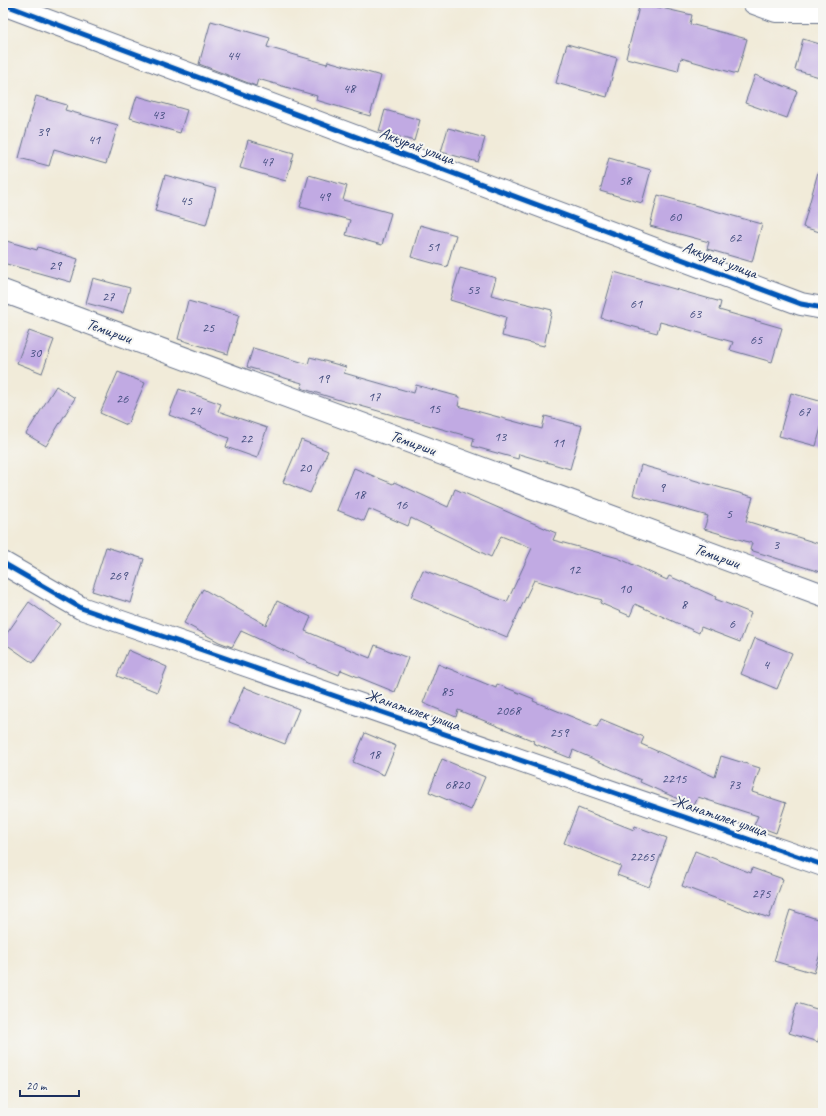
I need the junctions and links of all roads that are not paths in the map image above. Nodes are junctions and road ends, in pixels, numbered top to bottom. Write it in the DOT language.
graph roads {
  1 [pos="754,3"];
  2 [pos="3,4"];
  3 [pos="823,11"];
  4 [pos="3,291"];
  5 [pos="823,308"];
  6 [pos="3,563"];
  7 [pos="823,595"];
  8 [pos="823,865"];
  1 -- 3 [label="street"];
  2 -- 5 [label="street, Аккурай улица"];
  4 -- 7 [label="street, Темирши"];
  6 -- 8 [label="street, Жанатилек улица"];
}
